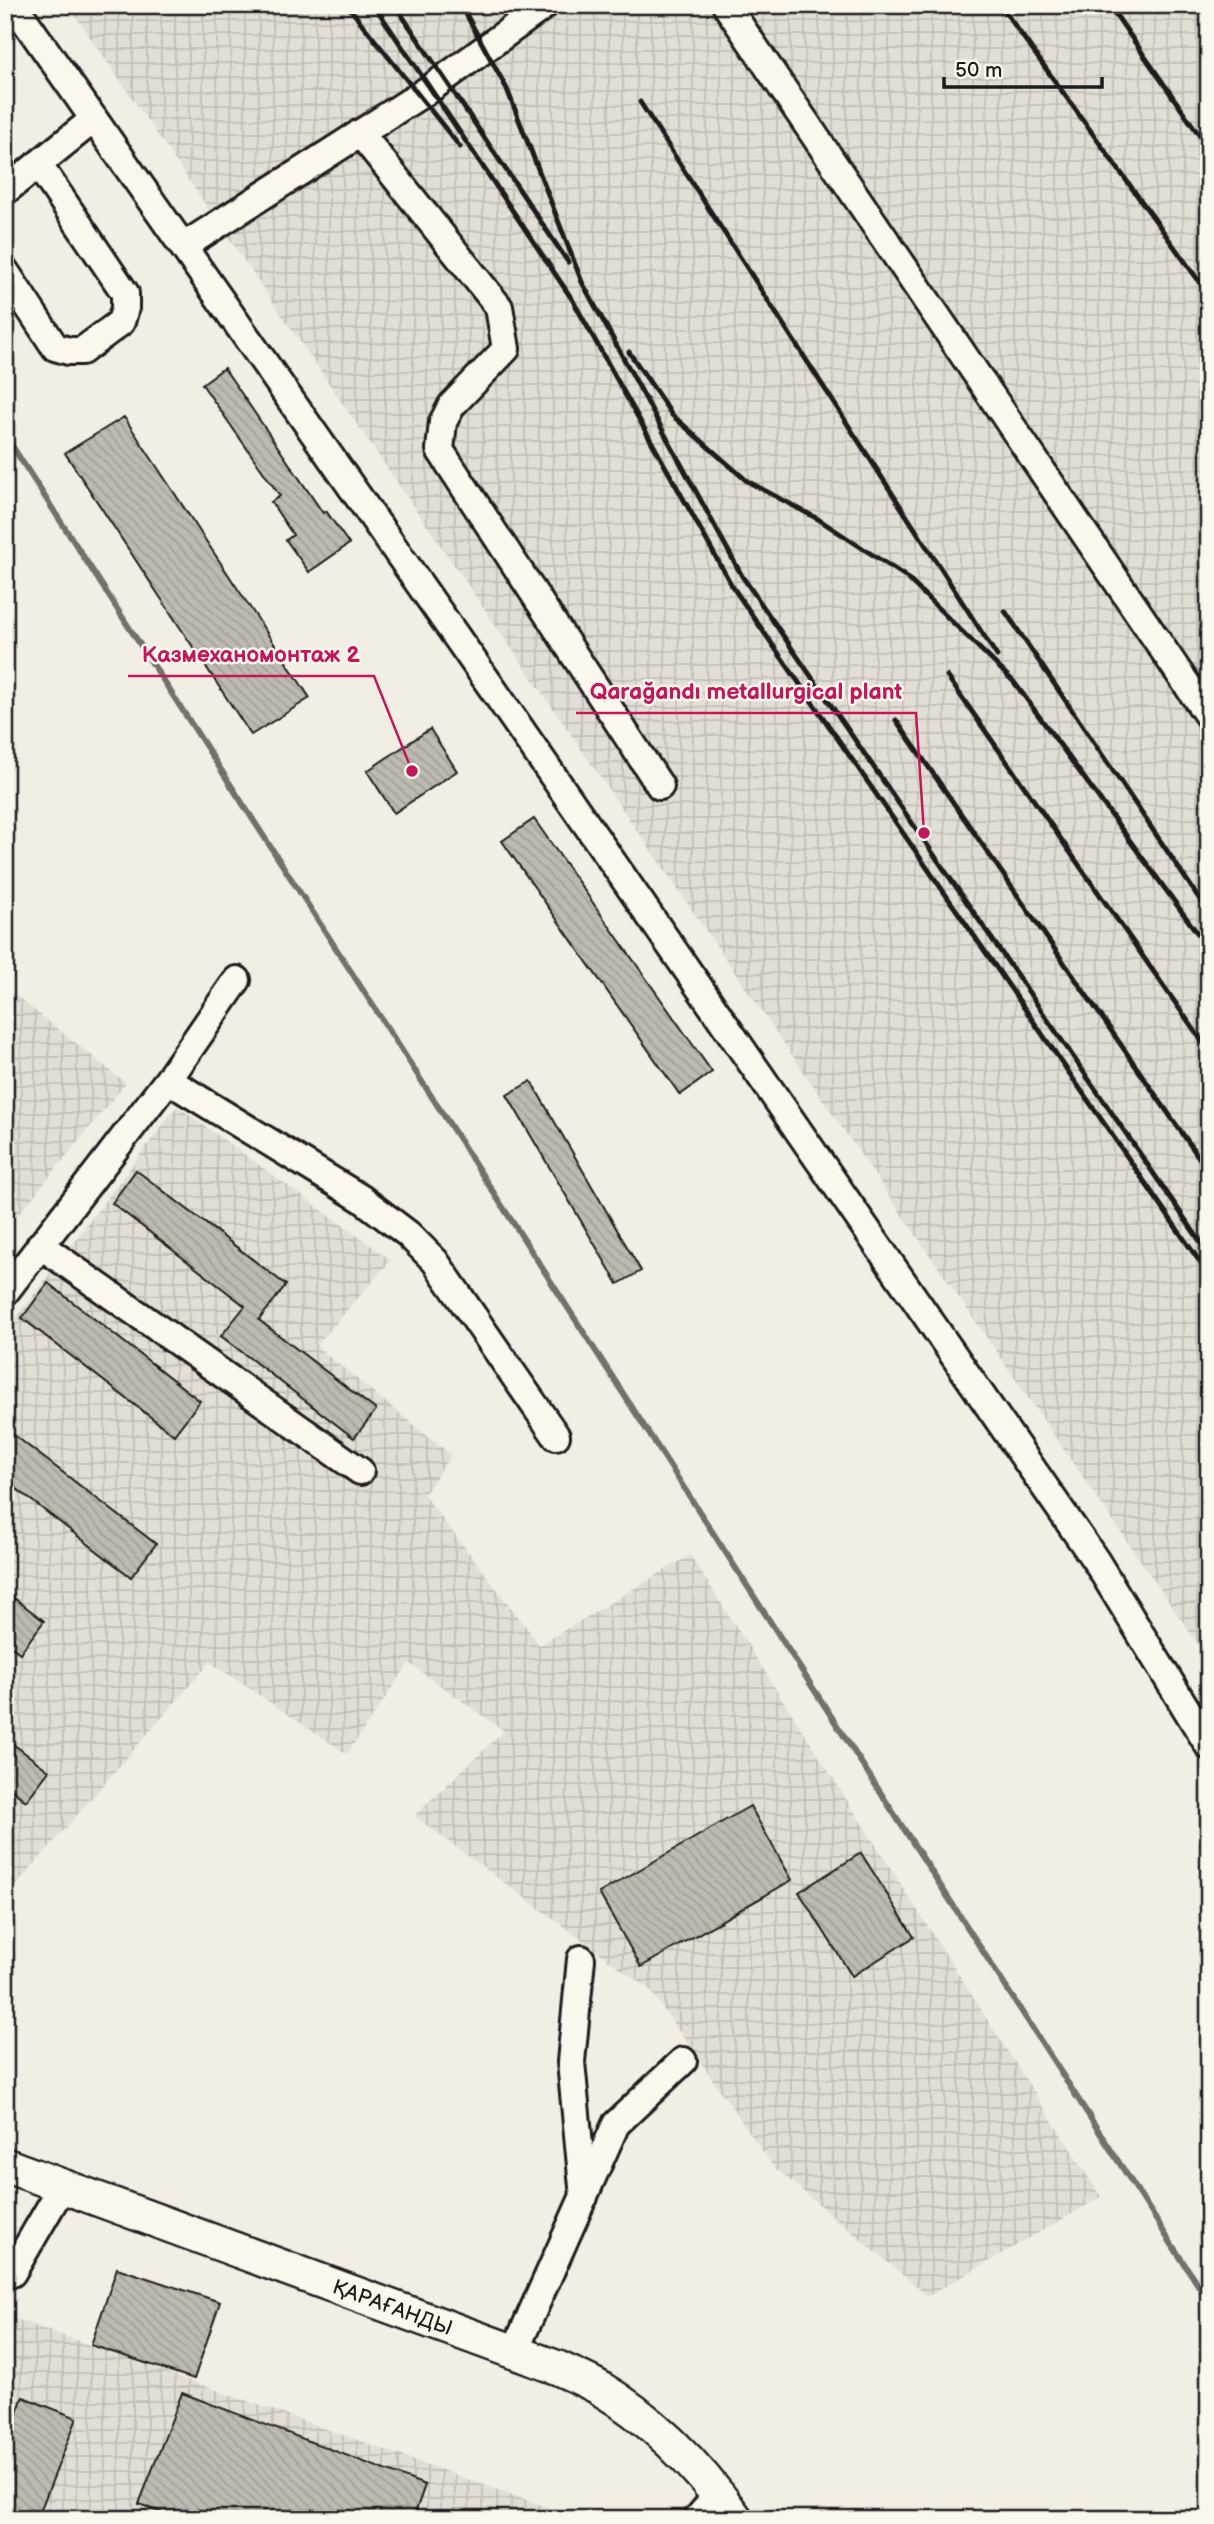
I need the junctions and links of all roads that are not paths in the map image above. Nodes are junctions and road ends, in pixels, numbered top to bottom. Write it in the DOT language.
graph roads {
  1 [pos="14,5"];
  2 [pos="545,5"];
  3 [pos="726,5"];
  4 [pos="94,119"];
  5 [pos="360,133"];
  6 [pos="38,164"];
  7 [pos="5,191"];
  8 [pos="184,246"];
  9 [pos="5,271"];
  10 [pos="1209,717"];
  11 [pos="660,786"];
  12 [pos="237,980"];
  13 [pos="167,1080"];
  14 [pos="40,1245"];
  15 [pos="5,1292"];
  16 [pos="556,1436"];
  17 [pos="360,1471"];
  18 [pos="1209,1746"];
  19 [pos="581,1959"];
  20 [pos="683,2062"];
  21 [pos="5,2165"];
  22 [pos="63,2185"];
  23 [pos="584,2198"];
  24 [pos="5,2270"];
  25 [pos="514,2353"];
  26 [pos="727,2507"];
  27 [pos="697,2519"];
  1 -- 4 [label="street"];
  2 -- 5 [label="street"];
  3 -- 10 [label="street"];
  4 -- 6 [label="street"];
  4 -- 8 [label="street"];
  5 -- 8 [label="street"];
  5 -- 11 [label="street"];
  6 -- 7 [label="street"];
  6 -- 9 [label="street"];
  8 -- 18 [label="street"];
  12 -- 13 [label="street"];
  13 -- 14 [label="street"];
  13 -- 16 [label="street"];
  14 -- 15 [label="street"];
  14 -- 17 [label="street"];
  19 -- 23 [label="street"];
  20 -- 23 [label="street"];
  21 -- 22 [label="main road, ҚАРАҒАНДЫ"];
  22 -- 24 [label="street"];
  22 -- 25 [label="main road, ҚАРАҒАНДЫ"];
  23 -- 25 [label="street"];
  25 -- 26 [label="main road, ҚАРАҒАНДЫ"];
  26 -- 27 [label="street"];
}
